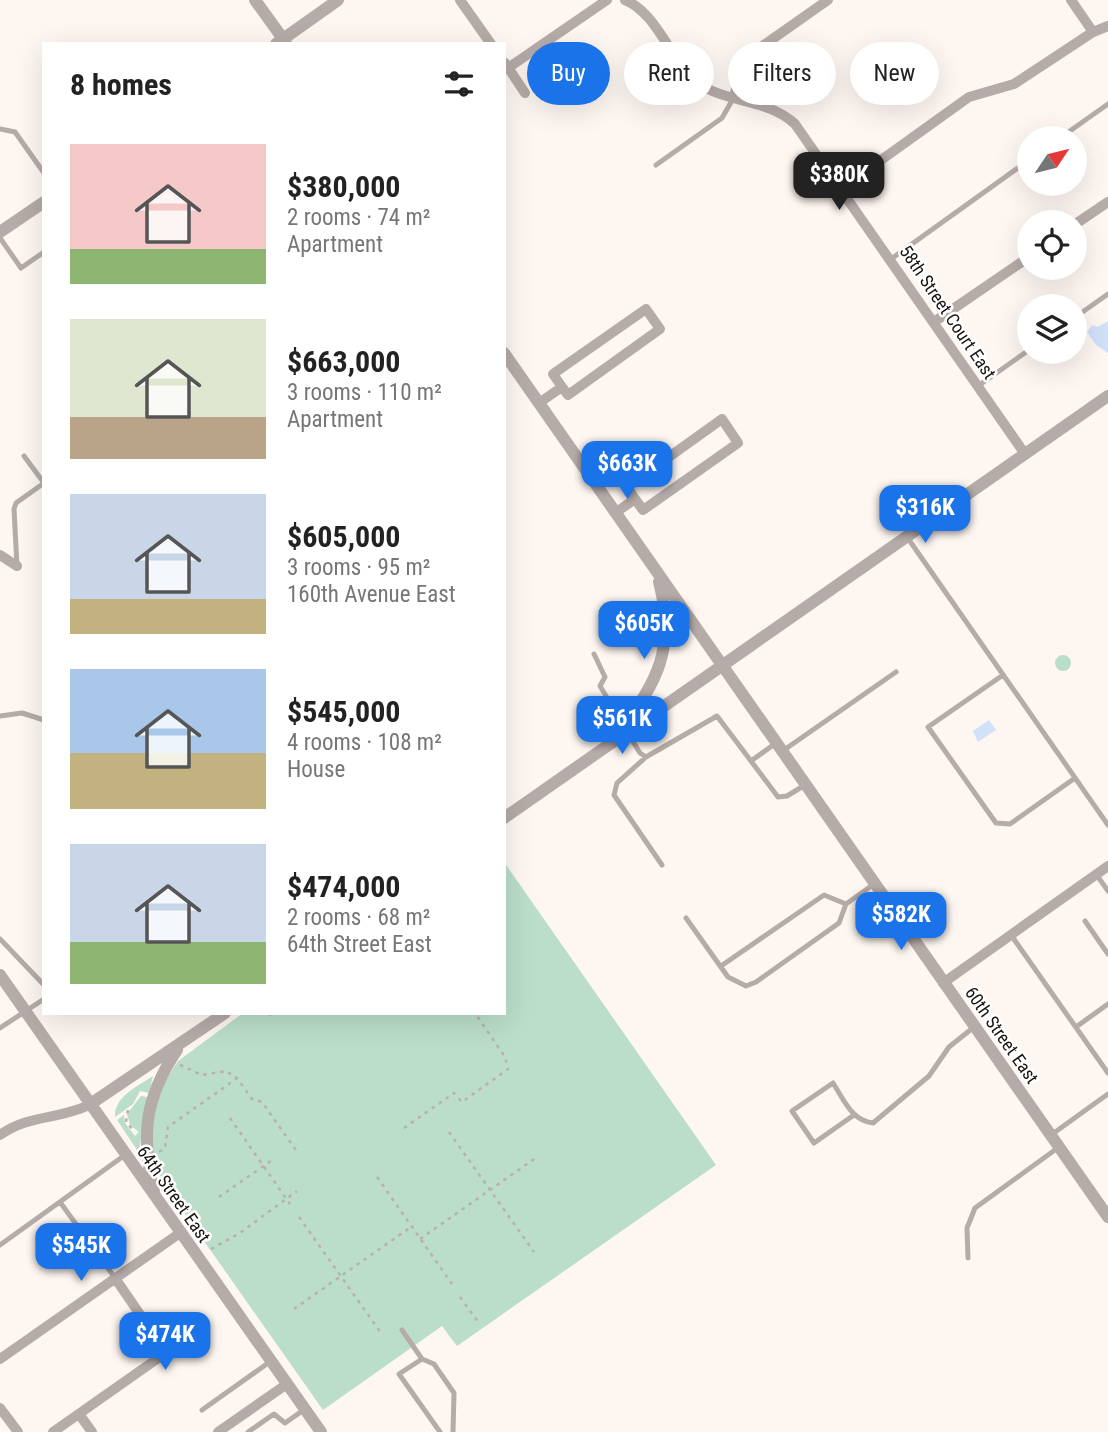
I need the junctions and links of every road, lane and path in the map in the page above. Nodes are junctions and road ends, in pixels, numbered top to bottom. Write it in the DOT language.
graph roads {
  1 [pos="255,0"];
  2 [pos="338,0"];
  3 [pos="607,0"];
  4 [pos="828,0"];
  5 [pos="1071,0"];
  6 [pos="628,1"];
  7 [pos="466,2"];
  8 [pos="1108,26"];
  9 [pos="1093,32"];
  10 [pos="282,42"];
  11 [pos="490,42"];
  12 [pos="768,42"];
  13 [pos="506,65"];
  14 [pos="525,93"];
  15 [pos="728,95"];
  16 [pos="1108,104"];
  17 [pos="729,105"];
  18 [pos="762,105"];
  19 [pos="1077,126"];
  20 [pos="0,129"];
  21 [pos="656,165"];
  22 [pos="1017,169"];
  23 [pos="42,170"];
  24 [pos="842,188"];
  25 [pos="1108,202"];
  26 [pos="42,203"];
  27 [pos="1087,216"];
  28 [pos="0,232"];
  29 [pos="0,238"];
  30 [pos="42,254"];
  31 [pos="891,259"];
  32 [pos="1017,265"];
  33 [pos="1108,294"];
  34 [pos="1087,309"];
  35 [pos="934,322"];
  36 [pos="506,356"];
  37 [pos="1017,358"];
  38 [pos="978,386"];
  39 [pos="562,387"];
  40 [pos="1108,396"];
  41 [pos="539,403"];
  42 [pos="1025,454"];
  43 [pos="24,456"];
  44 [pos="42,480"];
  45 [pos="42,484"];
  46 [pos="635,499"];
  47 [pos="615,513"];
  48 [pos="907,537"];
  49 [pos="0,555"];
  50 [pos="17,566"];
  51 [pos="656,572"];
  52 [pos="594,654"];
  53 [pos="722,667"];
  54 [pos="896,672"];
  55 [pos="1003,675"];
  56 [pos="0,716"];
  57 [pos="42,719"];
  58 [pos="625,729"];
  59 [pos="779,748"];
  60 [pos="646,757"];
  61 [pos="751,761"];
  62 [pos="1075,778"];
  63 [pos="805,785"];
  64 [pos="506,817"];
  65 [pos="1108,825"];
  66 [pos="662,865"];
  67 [pos="1108,866"];
  68 [pos="1096,874"];
  69 [pos="874,884"];
  70 [pos="1108,891"];
  71 [pos="846,904"];
  72 [pos="686,918"];
  73 [pos="1085,921"];
  74 [pos="1011,935"];
  75 [pos="0,939"];
  76 [pos="1108,954"];
  77 [pos="721,966"];
  78 [pos="0,975"];
  79 [pos="42,983"];
  80 [pos="943,983"];
  81 [pos="42,1000"];
  82 [pos="1108,1004"];
  83 [pos="25,1010"];
  84 [pos="222,1015"];
  85 [pos="270,1015"];
  86 [pos="476,1015"];
  87 [pos="273,1019"];
  88 [pos="974,1027"];
  89 [pos="1076,1027"];
  90 [pos="0,1028"];
  91 [pos="180,1045"];
  92 [pos="180,1065"];
  93 [pos="1108,1073"];
  94 [pos="237,1078"];
  95 [pos="1108,1094"];
  96 [pos="89,1105"];
  97 [pos="128,1110"];
  98 [pos="854,1115"];
  99 [pos="230,1118"];
  100 [pos="404,1128"];
  101 [pos="134,1131"];
  102 [pos="449,1132"];
  103 [pos="0,1135"];
  104 [pos="1050,1135"];
  105 [pos="1059,1147"];
  106 [pos="156,1153"];
  107 [pos="298,1153"];
  108 [pos="125,1155"];
  109 [pos="537,1157"];
  110 [pos="272,1160"];
  111 [pos="263,1166"];
  112 [pos="376,1177"];
  113 [pos="490,1190"];
  114 [pos="297,1192"];
  115 [pos="219,1197"];
  116 [pos="156,1199"];
  117 [pos="287,1199"];
  118 [pos="60,1202"];
  119 [pos="290,1204"];
  120 [pos="299,1217"];
  121 [pos="1108,1217"];
  122 [pos="411,1227"];
  123 [pos="180,1233"];
  124 [pos="420,1239"];
  125 [pos="0,1245"];
  126 [pos="211,1249"];
  127 [pos="534,1252"];
  128 [pos="968,1258"];
  129 [pos="341,1276"];
  130 [pos="114,1279"];
  131 [pos="452,1284"];
  132 [pos="460,1297"];
  133 [pos="295,1309"];
  134 [pos="479,1323"];
  135 [pos="401,1330"];
  136 [pos="381,1333"];
  137 [pos="0,1359"];
  138 [pos="422,1359"];
  139 [pos="271,1361"];
  140 [pos="287,1384"];
  141 [pos="0,1408"];
  142 [pos="305,1409"];
  143 [pos="202,1410"];
  144 [pos="79,1414"];
  145 [pos="18,1432"];
  146 [pos="53,1432"];
  147 [pos="92,1432"];
  148 [pos="218,1432"];
  149 [pos="248,1432"];
  150 [pos="321,1432"];
  151 [pos="440,1432"];
  152 [pos="453,1432"];
  1 -- 10 [label="street"];
  2 -- 10 [label="street"];
  3 -- 13 [label="street"];
  4 -- 12 [label="street"];
  5 -- 9 [label="street"];
  6 -- 15 [label="street, 58th Street Court East"];
  7 -- 11 [label="street"];
  8 -- 9 [label="street"];
  9 -- 24 [label="street"];
  13 -- 14 [label="street"];
  16 -- 19 [label="lane"];
  17 -- 21 [label="lane"];
  18 -- 24 [label="street, 58th Street Court East"];
  20 -- 23 [label="lane"];
  22 -- 31 [label="lane"];
  24 -- 31 [label="street, 58th Street Court East"];
  25 -- 27 [label="street"];
  26 -- 28 [label="street"];
  29 -- 30 [label="lane"];
  31 -- 35 [label="street, 58th Street Court East"];
  32 -- 35 [label="street"];
  33 -- 34 [label="lane"];
  35 -- 38 [label="street, 58th Street Court East"];
  36 -- 41 [label="street, 60th Street East"];
  37 -- 38 [label="lane"];
  38 -- 42 [label="street, 58th Street Court East"];
  39 -- 39 [label="street"];
  39 -- 41 [label="street"];
  40 -- 42 [label="street"];
  41 -- 47 [label="street, 60th Street East"];
  42 -- 48 [label="street"];
  43 -- 44 [label="lane"];
  45 -- 50 [label="lane"];
  46 -- 46 [label="street"];
  46 -- 47 [label="street"];
  47 -- 51 [label="street, 60th Street East"];
  48 -- 53 [label="street"];
  48 -- 55 [label="lane"];
  49 -- 50 [label="street"];
  51 -- 53 [label="street, 60th Street East"];
  51 -- 58 [label="street"];
  52 -- 58 [label="lane"];
  53 -- 58 [label="street"];
  53 -- 59 [label="street, 60th Street East"];
  54 -- 59 [label="lane"];
  55 -- 62 [label="lane"];
  55 -- 62 [label="lane"];
  56 -- 57 [label="lane"];
  58 -- 60 [label="lane"];
  58 -- 64 [label="street"];
  59 -- 61 [label="lane"];
  59 -- 63 [label="street, 60th Street East"];
  60 -- 61 [label="lane"];
  60 -- 66 [label="lane"];
  61 -- 63 [label="lane"];
  62 -- 65 [label="lane"];
  63 -- 69 [label="street, 60th Street East"];
  67 -- 68 [label="street"];
  68 -- 70 [label="lane"];
  68 -- 74 [label="street"];
  69 -- 71 [label="lane"];
  69 -- 80 [label="street, 60th Street East"];
  71 -- 77 [label="lane"];
  71 -- 77 [label="lane"];
  72 -- 77 [label="lane"];
  73 -- 76 [label="lane"];
  74 -- 80 [label="street"];
  74 -- 89 [label="lane"];
  75 -- 79 [label="lane"];
  78 -- 83 [label="street, 64th Street East"];
  80 -- 88 [label="street, 60th Street East"];
  81 -- 83 [label="lane"];
  82 -- 89 [label="lane"];
  83 -- 90 [label="lane"];
  83 -- 96 [label="street, 64th Street East"];
  84 -- 91 [label="street"];
  85 -- 87 [label="path"];
  86 -- 100 [label="path"];
  88 -- 98 [label="lane"];
  88 -- 104 [label="street, 60th Street East"];
  89 -- 93 [label="lane"];
  91 -- 96 [label="street"];
  91 -- 116 [label="street"];
  92 -- 94 [label="path"];
  94 -- 106 [label="path"];
  94 -- 107 [label="path"];
  95 -- 104 [label="lane"];
  96 -- 103 [label="street"];
  96 -- 108 [label="street, 64th Street East"];
  97 -- 101 [label="path"];
  98 -- 98 [label="lane"];
  99 -- 111 [label="path"];
  102 -- 113 [label="path"];
  104 -- 105 [label="street, 60th Street East"];
  105 -- 121 [label="street, 60th Street East"];
  105 -- 128 [label="lane"];
  108 -- 116 [label="street, 64th Street East"];
  108 -- 118 [label="lane"];
  109 -- 113 [label="path"];
  110 -- 111 [label="path"];
  111 -- 115 [label="path"];
  111 -- 117 [label="path"];
  112 -- 122 [label="path"];
  113 -- 124 [label="path"];
  113 -- 127 [label="path"];
  114 -- 117 [label="path"];
  116 -- 123 [label="street, 64th Street East"];
  117 -- 119 [label="path"];
  117 -- 126 [label="path"];
  118 -- 125 [label="lane"];
  118 -- 130 [label="lane"];
  120 -- 129 [label="path"];
  122 -- 124 [label="path"];
  122 -- 129 [label="path"];
  123 -- 130 [label="street"];
  123 -- 139 [label="street, 64th Street East"];
  124 -- 131 [label="path"];
  129 -- 133 [label="path"];
  129 -- 136 [label="path"];
  130 -- 137 [label="street"];
  130 -- 144 [label="street"];
  132 -- 134 [label="path"];
  135 -- 138 [label="lane"];
  138 -- 151 [label="lane"];
  138 -- 152 [label="lane"];
  139 -- 140 [label="street, 64th Street East"];
  139 -- 143 [label="lane"];
  140 -- 142 [label="street, 64th Street East"];
  140 -- 148 [label="street"];
  141 -- 145 [label="street"];
  142 -- 149 [label="lane"];
  142 -- 150 [label="street, 64th Street East"];
  144 -- 146 [label="street"];
  144 -- 147 [label="street"];
}
